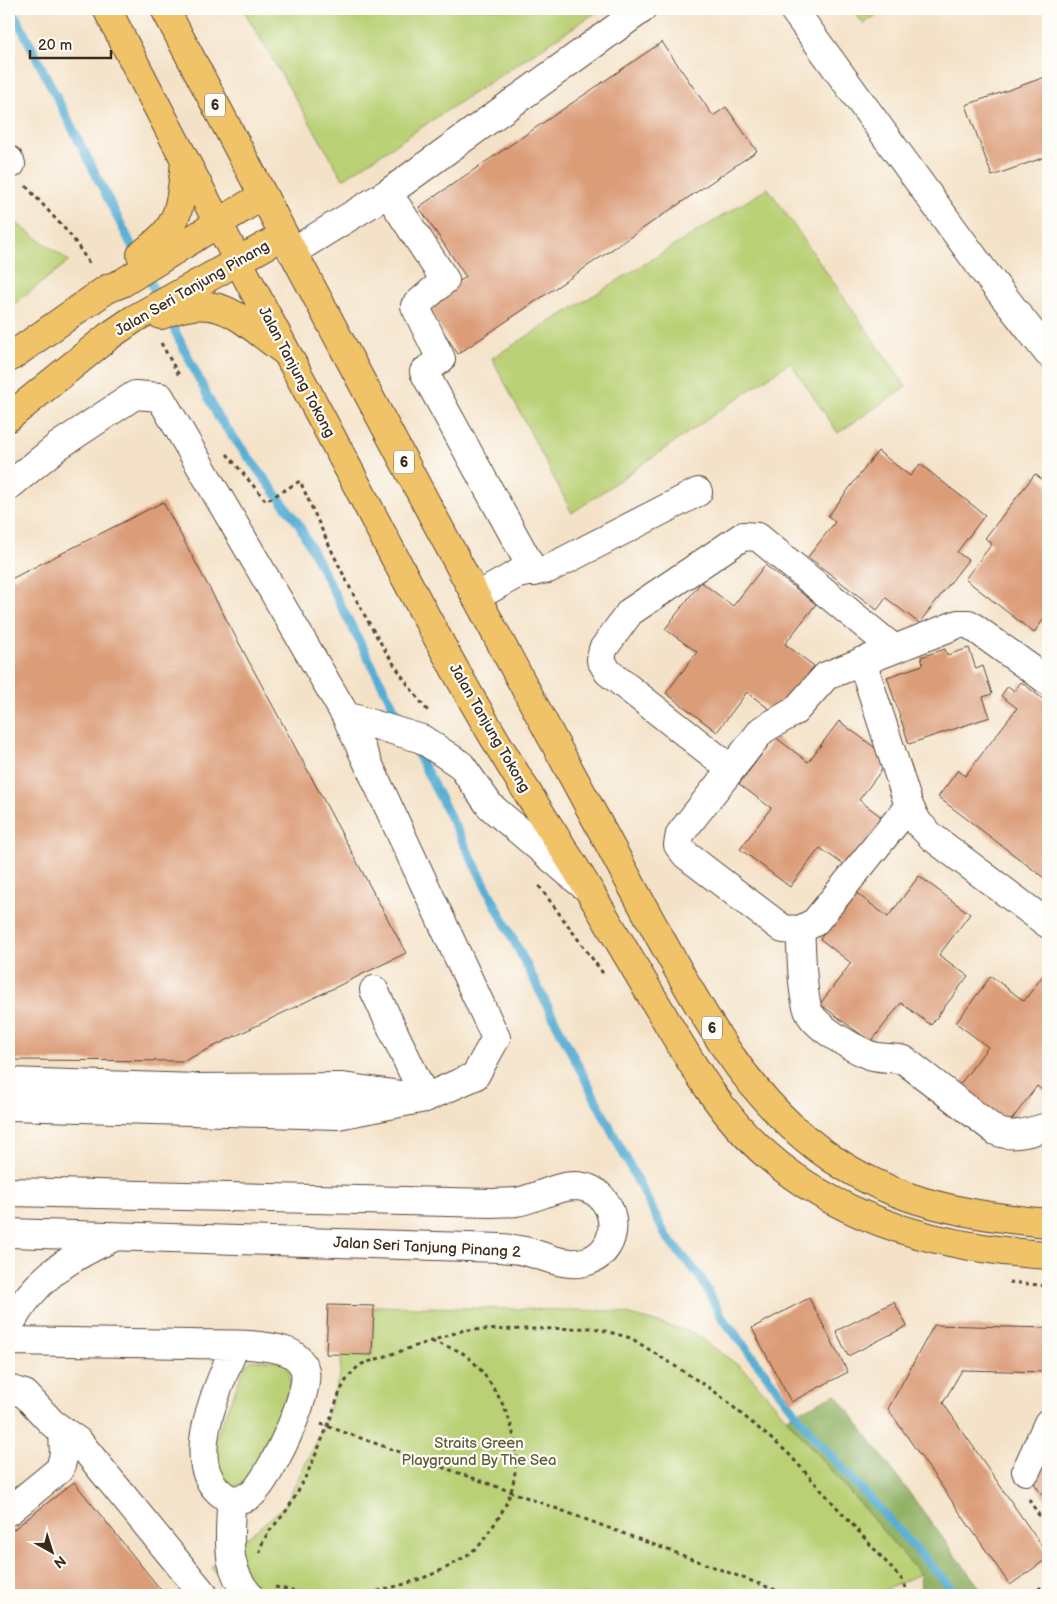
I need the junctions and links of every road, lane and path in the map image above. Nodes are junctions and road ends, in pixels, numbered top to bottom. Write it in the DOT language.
graph roads {
  1 [pos="107,9"];
  2 [pos="165,9"];
  3 [pos="642,9"];
  4 [pos="793,9"];
  5 [pos="10,162"];
  6 [pos="185,163"];
  7 [pos="388,193"];
  8 [pos="262,196"];
  9 [pos="217,222"];
  10 [pos="174,238"];
  11 [pos="288,244"];
  12 [pos="238,261"];
  13 [pos="90,265"];
  14 [pos="142,320"];
  15 [pos="287,353"];
  16 [pos="1048,353"];
  17 [pos="9,358"];
  18 [pos="9,417"];
  19 [pos="300,481"];
  20 [pos="9,486"];
  21 [pos="698,492"];
  22 [pos="266,501"];
  23 [pos="534,572"];
  24 [pos="476,597"];
  25 [pos="893,648"];
  26 [pos="862,661"];
  27 [pos="1048,681"];
  28 [pos="346,716"];
  29 [pos="731,769"];
  30 [pos="909,806"];
  31 [pos="588,889"];
  32 [pos="1048,924"];
  33 [pos="800,930"];
  34 [pos="374,990"];
  35 [pos="9,1082"];
  36 [pos="425,1098"];
  37 [pos="9,1106"];
  38 [pos="1048,1127"];
  39 [pos="9,1192"];
  40 [pos="1048,1223"];
  41 [pos="9,1234"];
  42 [pos="116,1236"];
  43 [pos="1048,1256"];
  44 [pos="9,1326"];
  45 [pos="9,1341"];
  46 [pos="430,1341"];
  47 [pos="235,1345"];
  48 [pos="9,1389"];
  49 [pos="296,1415"];
  50 [pos="1048,1423"];
  51 [pos="327,1426"];
  52 [pos="63,1432"];
  53 [pos="1026,1471"];
  54 [pos="512,1492"];
  55 [pos="230,1500"];
  56 [pos="9,1511"];
  57 [pos="1048,1530"];
  58 [pos="260,1560"];
  59 [pos="1048,1581"];
  60 [pos="262,1593"];
  61 [pos="204,1595"];
  62 [pos="340,1595"];
  63 [pos="362,1595"];
  64 [pos="789,1595"];
  65 [pos="908,1595"];
  66 [pos="1032,1595"];
  1 -- 6 [label="main road, Jalan Tanjung Tokong / 6"];
  2 -- 8 [label="main road, 6"];
  3 -- 7 [label="street"];
  4 -- 16 [label="street"];
  5 -- 13 [label="path"];
  6 -- 9 [label="main road, Jalan Tanjung Tokong / 6"];
  6 -- 10 [label="main road"];
  7 -- 11 [label="street"];
  7 -- 23 [label="street"];
  8 -- 9 [label="main road"];
  8 -- 11 [label="main road, 6"];
  9 -- 10 [label="main road"];
  9 -- 12 [label="main road, Jalan Tanjung Tokong / 6"];
  10 -- 17 [label="main road"];
  11 -- 12 [label="main road, Jalan Seri Tanjung Pinang"];
  11 -- 24 [label="main road, 6"];
  12 -- 14 [label="main road, Jalan Seri Tanjung Pinang"];
  12 -- 15 [label="main road, Jalan Tanjung Tokong / 6"];
  14 -- 15 [label="main road"];
  14 -- 18 [label="main road, Jalan Seri Tanjung Pinang"];
  15 -- 31 [label="main road, Jalan Tanjung Tokong / 6"];
  19 -- 22 [label="path"];
  20 -- 28 [label="street"];
  21 -- 23 [label="street"];
  23 -- 24 [label="street"];
  24 -- 40 [label="main road, 6"];
  25 -- 26 [label="street"];
  25 -- 27 [label="street"];
  25 -- 29 [label="street"];
  26 -- 29 [label="street"];
  26 -- 30 [label="street"];
  28 -- 31 [label="street"];
  28 -- 36 [label="street"];
  29 -- 33 [label="street"];
  30 -- 32 [label="street"];
  30 -- 33 [label="street"];
  31 -- 43 [label="main road, Jalan Tanjung Tokong / 6"];
  33 -- 38 [label="street"];
  34 -- 36 [label="street"];
  35 -- 36 [label="street"];
  36 -- 37 [label="street"];
  39 -- 42 [label="street, Jalan Seri Tanjung Pinang 2"];
  41 -- 42 [label="street, Jalan Seri Tanjung Pinang 2"];
  42 -- 44 [label="street"];
  45 -- 47 [label="street"];
  46 -- 51 [label="path"];
  46 -- 54 [label="path"];
  46 -- 65 [label="path"];
  47 -- 49 [label="street"];
  47 -- 55 [label="street"];
  48 -- 52 [label="street"];
  49 -- 51 [label="path"];
  49 -- 55 [label="street"];
  50 -- 53 [label="street"];
  51 -- 54 [label="path"];
  51 -- 58 [label="path"];
  52 -- 56 [label="street"];
  52 -- 61 [label="street"];
  53 -- 57 [label="path"];
  54 -- 63 [label="path"];
  54 -- 64 [label="path"];
  55 -- 60 [label="street"];
  59 -- 66 [label="path"];
  60 -- 62 [label="path"];
}
